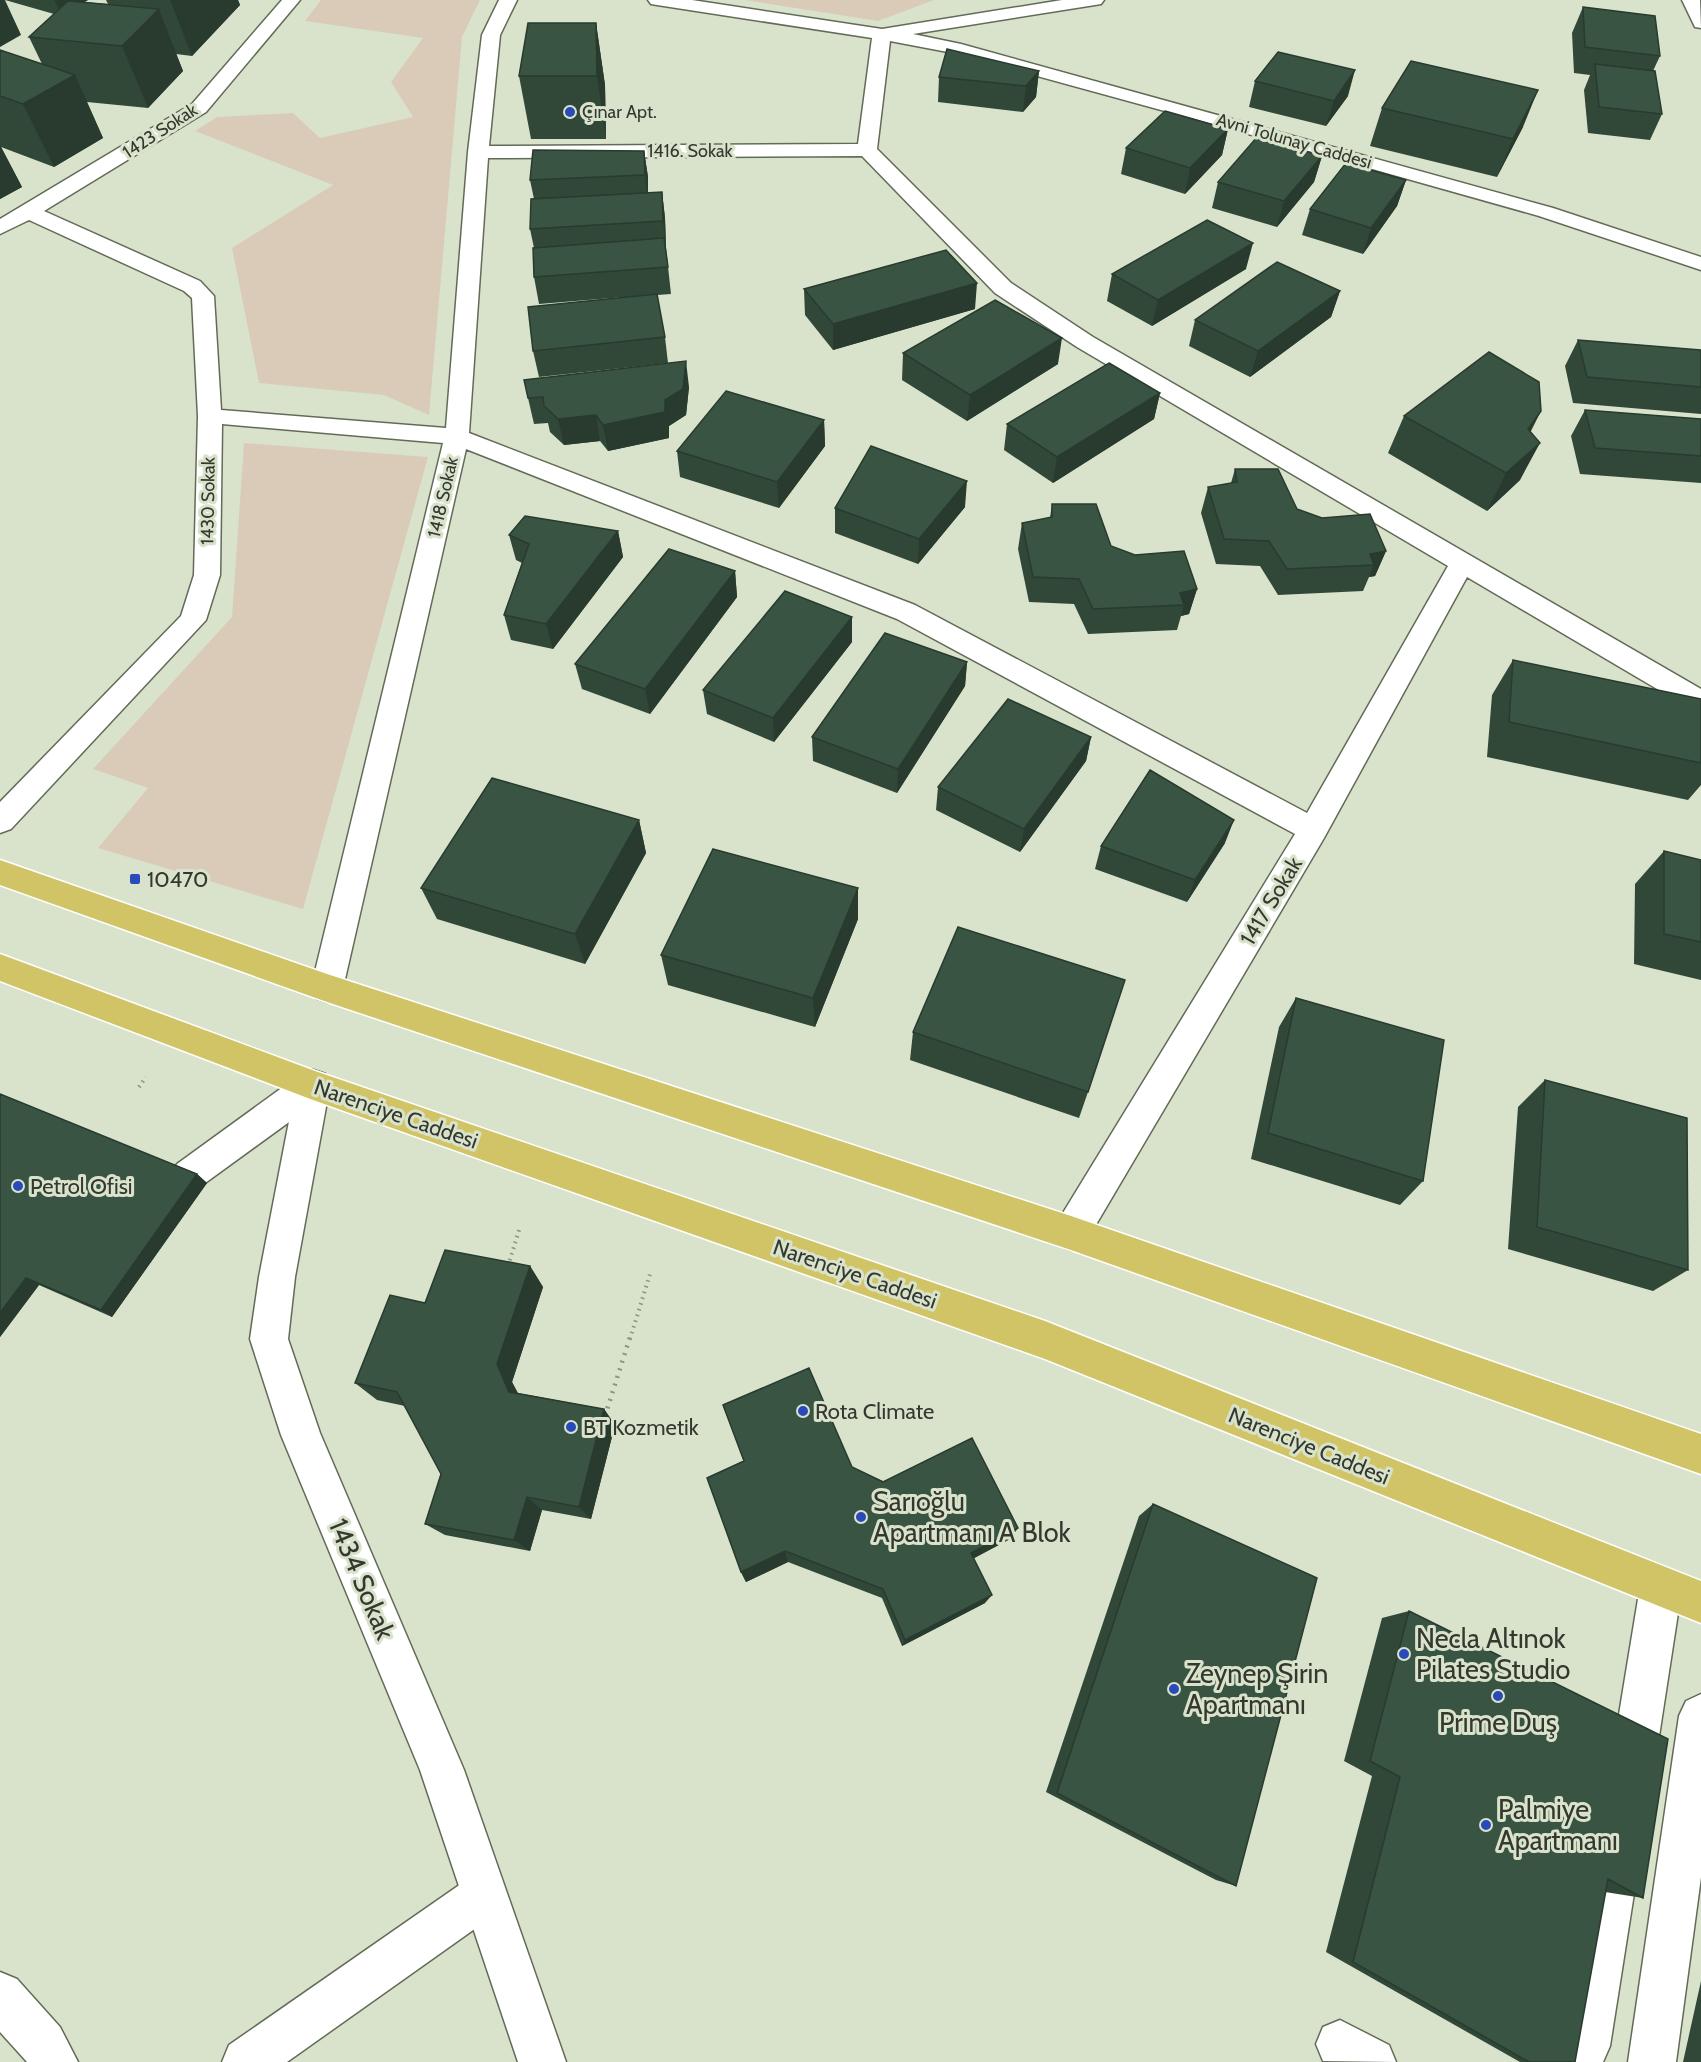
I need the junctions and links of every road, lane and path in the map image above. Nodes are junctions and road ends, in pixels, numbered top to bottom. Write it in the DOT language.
graph roads {
  1 [pos="291,0"];
  2 [pos="508,0"];
  3 [pos="657,0"];
  4 [pos="978,0"];
  5 [pos="1095,0"];
  6 [pos="1690,0"];
  7 [pos="984,18"];
  8 [pos="1701,23"];
  9 [pos="882,34"];
  10 [pos="867,150"];
  11 [pos="478,152"];
  12 [pos="29,212"];
  13 [pos="0,228"];
  14 [pos="1701,264"];
  15 [pos="210,416"];
  16 [pos="458,437"];
  17 [pos="1462,563"];
  18 [pos="1701,702"];
  19 [pos="0,821"];
  20 [pos="1314,830"];
  21 [pos="0,872"];
  22 [pos="0,967"];
  23 [pos="327,988"];
  24 [pos="146,1077"];
  25 [pos="313,1085"];
  26 [pos="139,1087"];
  27 [pos="189,1175"];
  28 [pos="520,1227"];
  29 [pos="1071,1233"];
  30 [pos="507,1269"];
  31 [pos="650,1274"];
  32 [pos="602,1423"];
  33 [pos="1701,1454"];
  34 [pos="1661,1587"];
  35 [pos="1701,1602"];
  36 [pos="1701,1716"];
  37 [pos="484,1894"];
  38 [pos="0,1996"];
  39 [pos="54,2062"];
  40 [pos="246,2062"];
  41 [pos="542,2062"];
  42 [pos="1579,2062"];
  43 [pos="1652,2062"];
  1 -- 12 [label="street, 1423 Sokak"];
  2 -- 11 [label="street, 1418 Sokak"];
  3 -- 9 [label="street, Avni Tolunay Caddesi"];
  4 -- 7 [label="street"];
  5 -- 7 [label="street"];
  6 -- 8 [label="street"];
  7 -- 9 [label="street"];
  9 -- 10 [label="street"];
  9 -- 14 [label="street, Avni Tolunay Caddesi"];
  10 -- 11 [label="street, 1416. Sokak"];
  10 -- 17 [label="street"];
  11 -- 16 [label="street, 1418 Sokak"];
  12 -- 13 [label="street, 1423 Sokak"];
  12 -- 15 [label="street, 1430 Sokak"];
  15 -- 16 [label="street"];
  15 -- 19 [label="street, 1430 Sokak"];
  16 -- 20 [label="street"];
  16 -- 23 [label="street, 1418 Sokak"];
  17 -- 18 [label="street"];
  17 -- 20 [label="street, 1417 Sokak"];
  20 -- 29 [label="street, 1417 Sokak"];
  21 -- 23 [label="main road"];
  22 -- 25 [label="main road, Narenciye Caddesi"];
  23 -- 29 [label="main road"];
  24 -- 26 [label="path"];
  25 -- 27 [label="street"];
  25 -- 34 [label="main road, Narenciye Caddesi"];
  25 -- 37 [label="street, 1434 Sokak"];
  28 -- 30 [label="path"];
  29 -- 33 [label="main road"];
  31 -- 32 [label="path"];
  34 -- 35 [label="main road, Narenciye Caddesi"];
  34 -- 42 [label="street"];
  36 -- 43 [label="street"];
  37 -- 40 [label="street"];
  37 -- 41 [label="street, 1434 Sokak"];
  38 -- 39 [label="street"];
}
